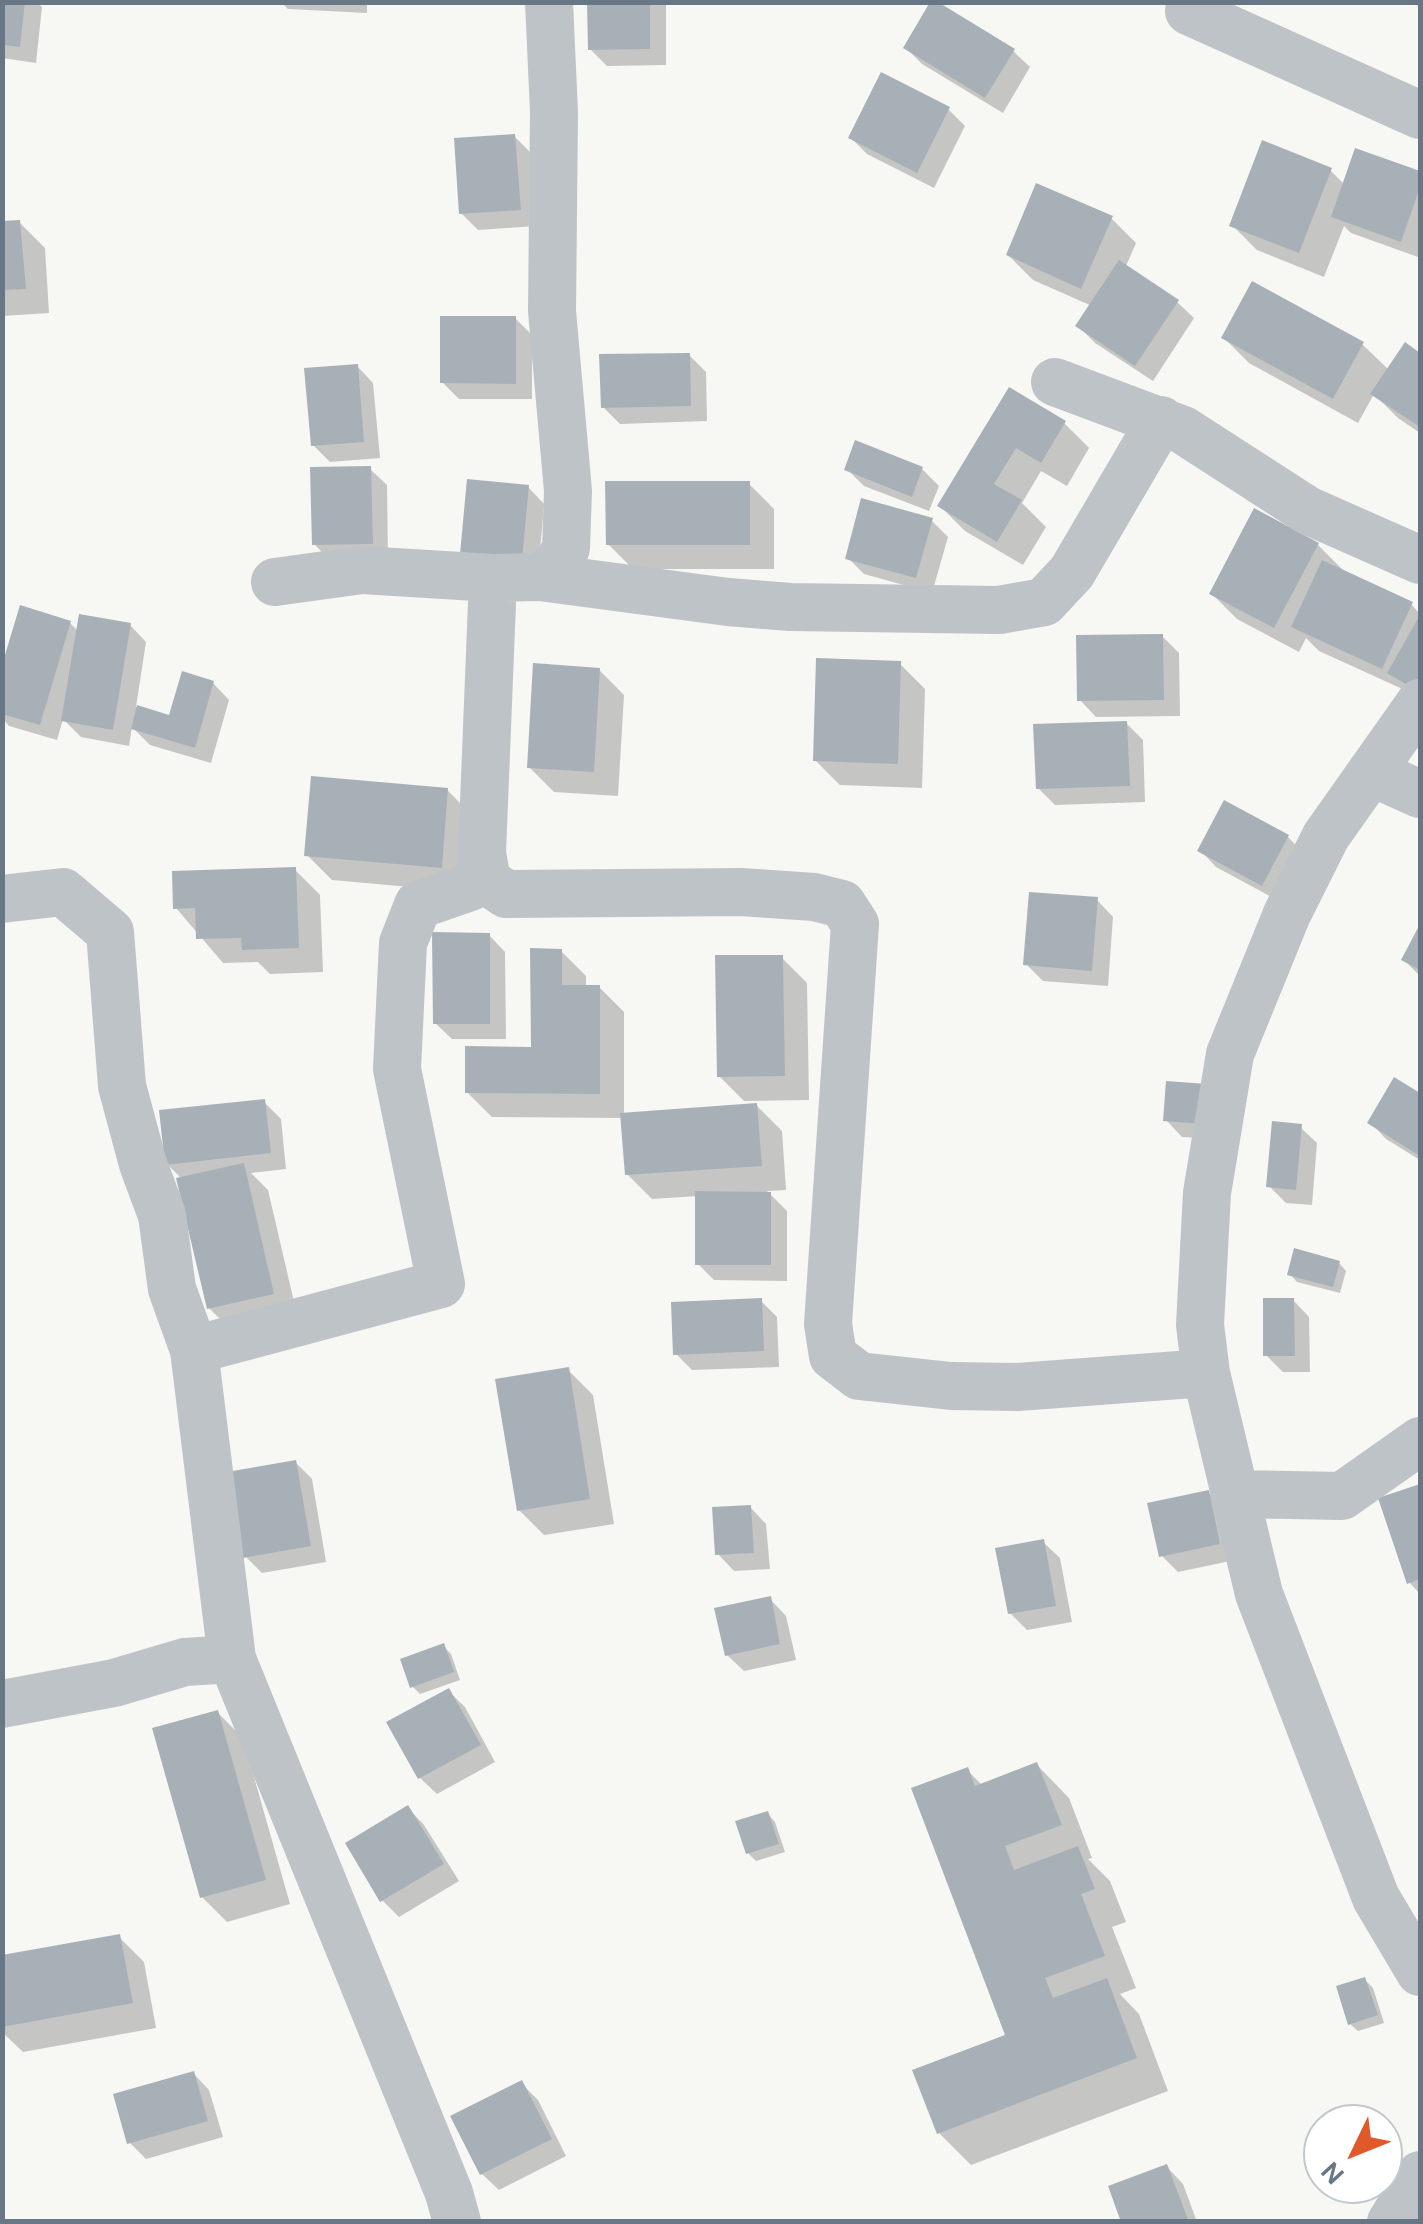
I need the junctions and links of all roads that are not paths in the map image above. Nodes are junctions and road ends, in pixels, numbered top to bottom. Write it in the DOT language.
graph roads {
  1 [pos="549,2"];
  2 [pos="1189,11"];
  3 [pos="1420,115"];
  4 [pos="1055,382"];
  5 [pos="1161,420"];
  6 [pos="1420,560"];
  7 [pos="540,577"];
  8 [pos="493,578"];
  9 [pos="274,582"];
  10 [pos="1420,703"];
  11 [pos="1371,772"];
  12 [pos="1420,794"];
  13 [pos="484,864"];
  14 [pos="2,898"];
  15 [pos="194,1350"];
  16 [pos="1206,1373"];
  17 [pos="1420,1441"];
  18 [pos="1236,1494"];
  19 [pos="232,1660"];
  20 [pos="2,1704"];
  21 [pos="1420,1972"];
  22 [pos="1420,2175"];
  23 [pos="457,2222"];
  24 [pos="1391,2222"];
  1 -- 7 [label="street"];
  2 -- 3 [label="street"];
  4 -- 5 [label="street"];
  5 -- 6 [label="street"];
  5 -- 7 [label="street"];
  7 -- 8 [label="street"];
  8 -- 9 [label="street"];
  8 -- 13 [label="street"];
  10 -- 11 [label="street"];
  11 -- 12 [label="street"];
  11 -- 16 [label="street"];
  13 -- 15 [label="street"];
  13 -- 16 [label="street"];
  14 -- 15 [label="street"];
  15 -- 19 [label="street"];
  16 -- 18 [label="street"];
  17 -- 18 [label="street"];
  18 -- 21 [label="street"];
  19 -- 20 [label="street"];
  19 -- 23 [label="street"];
  22 -- 24 [label="street"];
}
